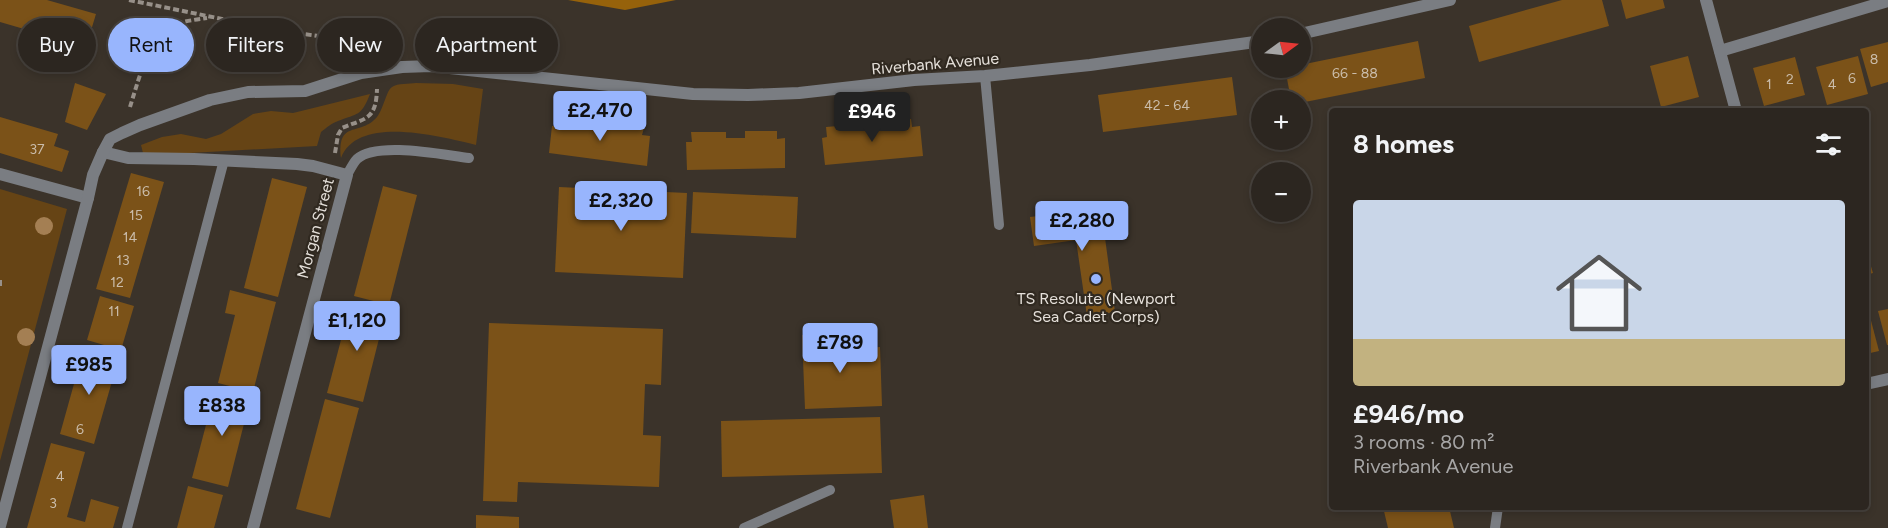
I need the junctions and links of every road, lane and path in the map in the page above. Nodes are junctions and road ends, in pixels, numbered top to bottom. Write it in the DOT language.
graph roads {
  1 [pos="129,0"];
  2 [pos="1450,0"];
  3 [pos="1706,0"];
  4 [pos="1888,1"];
  5 [pos="211,17"];
  6 [pos="1311,32"];
  7 [pos="317,37"];
  8 [pos="1251,43"];
  9 [pos="1720,51"];
  10 [pos="403,67"];
  11 [pos="368,72"];
  12 [pos="374,72"];
  13 [pos="985,76"];
  14 [pos="1735,108"];
  15 [pos="122,133"];
  16 [pos="103,152"];
  17 [pos="469,158"];
  18 [pos="224,160"];
  19 [pos="340,173"];
  20 [pos="0,174"];
  21 [pos="88,198"];
  22 [pos="999,225"];
  23 [pos="0,280"];
  24 [pos="0,287"];
  25 [pos="1888,379"];
  26 [pos="1869,383"];
  27 [pos="830,490"];
  28 [pos="1498,510"];
  29 [pos="0,526"];
  30 [pos="127,528"];
  31 [pos="253,528"];
  32 [pos="744,528"];
  33 [pos="1495,528"];
  1 -- 5 [label="path"];
  2 -- 6 [label="street"];
  3 -- 9 [label="street"];
  4 -- 9 [label="street"];
  5 -- 7 [label="path"];
  5 -- 15 [label="path"];
  8 -- 13 [label="street, Riverbank Avenue"];
  9 -- 14 [label="street"];
  10 -- 13 [label="street, Riverbank Avenue"];
  11 -- 15 [label="street, Riverbank Avenue"];
  12 -- 19 [label="path"];
  13 -- 22 [label="lane"];
  15 -- 16 [label="street, Riverbank Avenue"];
  16 -- 18 [label="street, Morgan Street"];
  16 -- 21 [label="street, Riverbank Avenue"];
  17 -- 19 [label="lane"];
  18 -- 19 [label="street, Morgan Street"];
  18 -- 30 [label="lane"];
  19 -- 31 [label="street, Morgan Street"];
  20 -- 21 [label="street"];
  21 -- 29 [label="street, Riverbank Avenue"];
  23 -- 24 [label="path"];
  25 -- 26 [label="street"];
  27 -- 32 [label="lane"];
  28 -- 33 [label="lane"];
}
